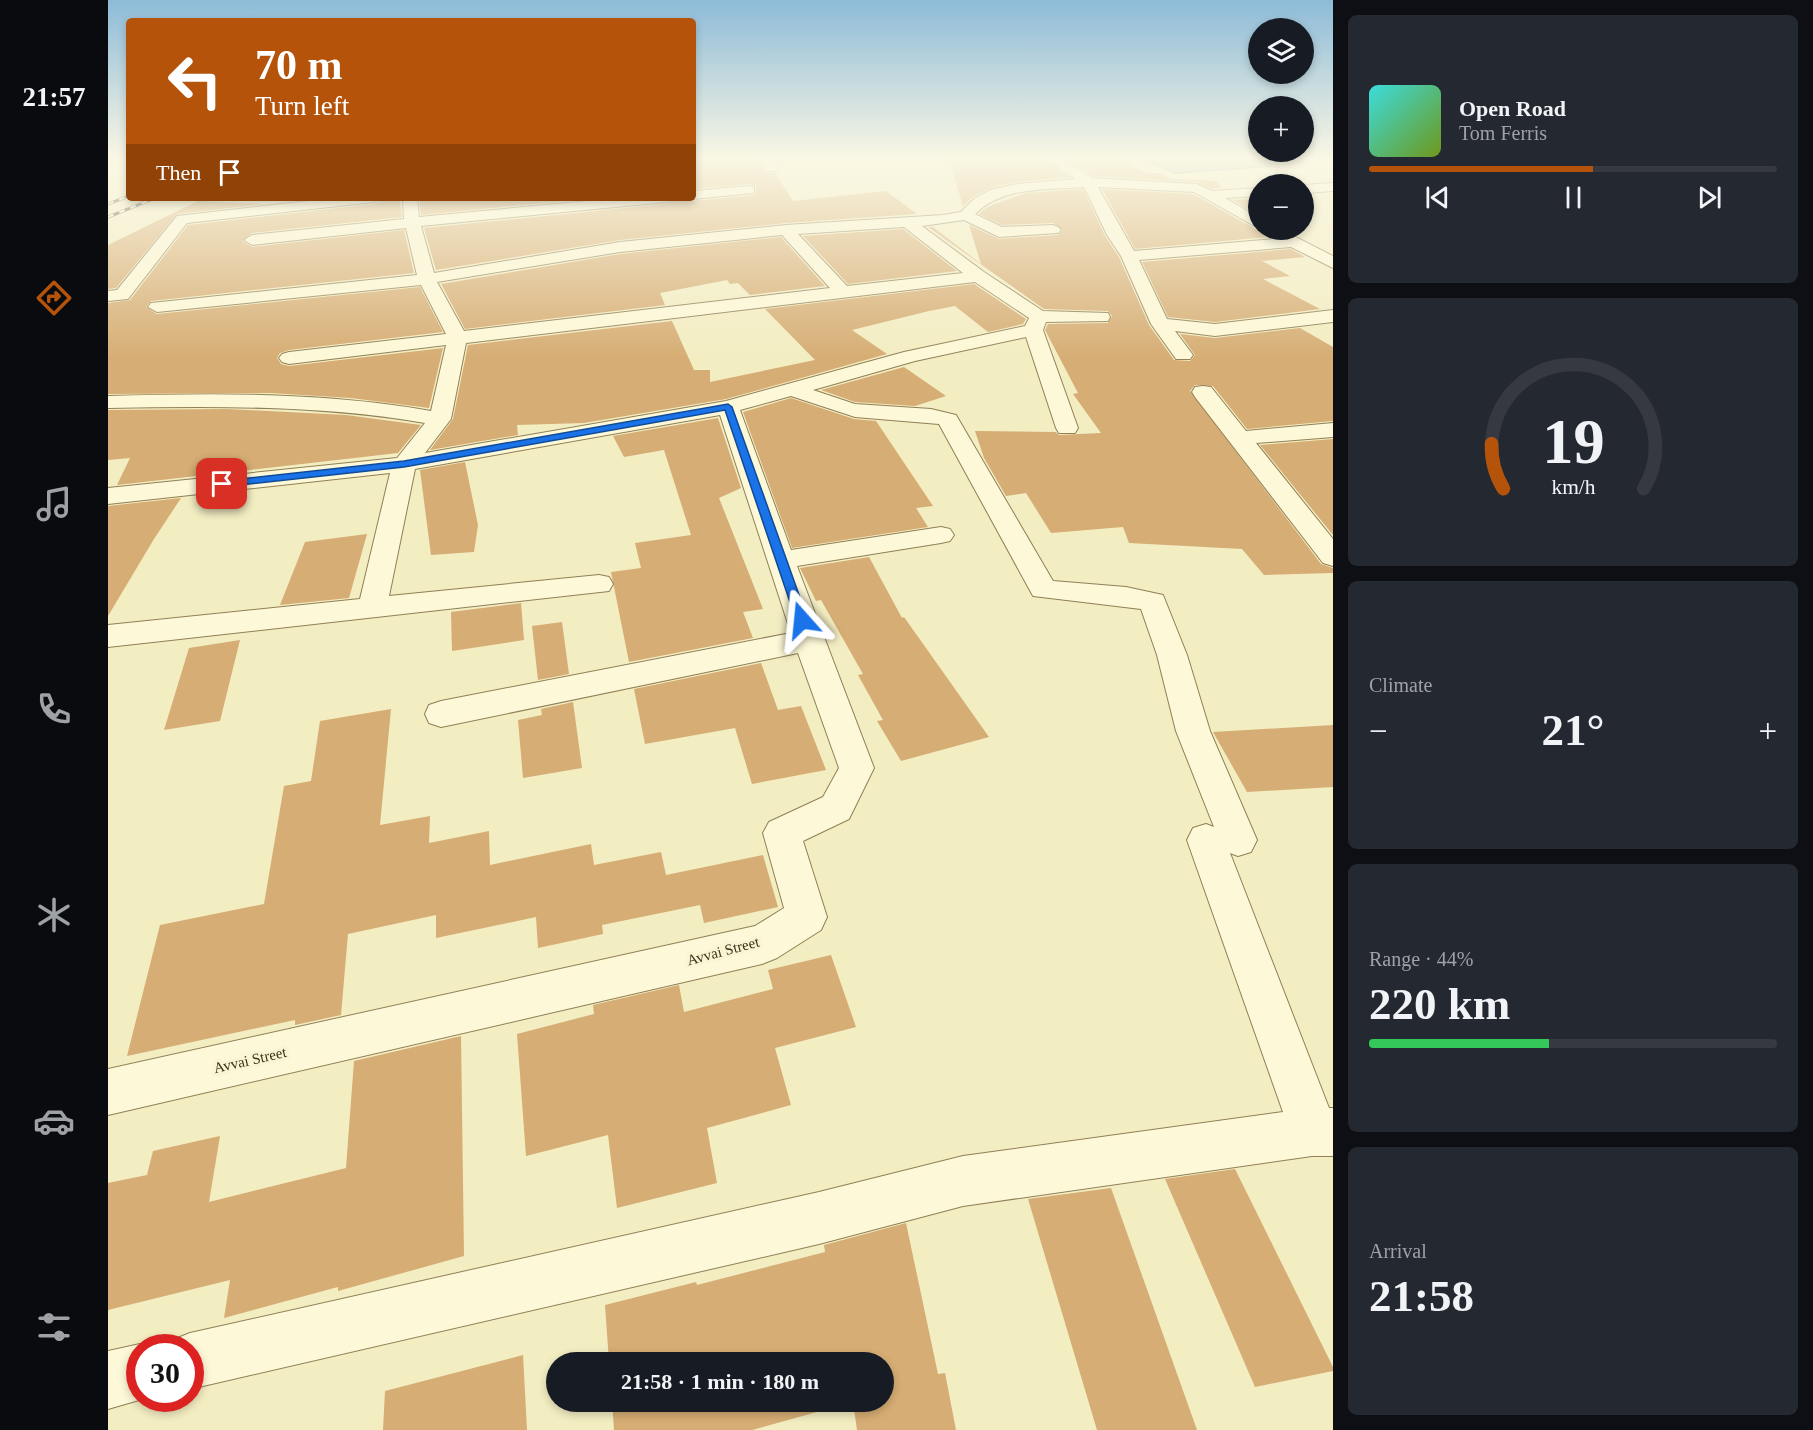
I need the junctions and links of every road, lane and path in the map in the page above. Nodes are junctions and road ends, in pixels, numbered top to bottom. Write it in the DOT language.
graph roads {
  1 [pos="177,226"];
  2 [pos="386,226"];
  3 [pos="413,226"];
  4 [pos="851,226"];
  5 [pos="912,226"];
  6 [pos="987,226"];
  7 [pos="1110,226"];
  8 [pos="786,230"];
  9 [pos="1053,230"];
  10 [pos="252,240"];
  11 [pos="1290,240"];
  12 [pos="1294,242"];
  13 [pos="1129,256"];
  14 [pos="1333,263"];
  15 [pos="978,276"];
  16 [pos="427,279"];
  17 [pos="843,292"];
  18 [pos="108,296"];
  19 [pos="157,307"];
  20 [pos="1333,316"];
  21 [pos="1101,317"];
  22 [pos="1036,323"];
  23 [pos="1160,324"];
  24 [pos="457,337"];
  25 [pos="1183,355"];
  26 [pos="289,358"];
  27 [pos="793,389"];
  28 [pos="1203,392"];
  29 [pos="108,402"];
  30 [pos="728,407"];
  31 [pos="440,419"];
  32 [pos="1067,428"];
  33 [pos="1333,430"];
  34 [pos="1240,438"];
  35 [pos="404,464"];
  36 [pos="108,496"];
  37 [pos="941,535"];
  38 [pos="1333,557"];
  39 [pos="783,560"];
  40 [pos="600,584"];
  41 [pos="373,606"];
  42 [pos="108,636"];
  43 [pos="809,640"];
  44 [pos="441,714"];
  45 [pos="108,1092"];
  46 [pos="1323,1132"];
  47 [pos="204,1358"];
  48 [pos="126,1376"];
  49 [pos="108,1380"];
  1 -- 18 [label="street"];
  2 -- 10 [label="street"];
  3 -- 16 [label="street"];
  4 -- 8 [label="street"];
  5 -- 15 [label="street"];
  6 -- 9 [label="street"];
  7 -- 13 [label="street"];
  8 -- 16 [label="street"];
  8 -- 17 [label="street"];
  11 -- 12 [label="street"];
  12 -- 13 [label="street"];
  12 -- 14 [label="street"];
  13 -- 23 [label="street"];
  15 -- 17 [label="street"];
  15 -- 22 [label="street"];
  16 -- 19 [label="street"];
  16 -- 24 [label="street"];
  17 -- 24 [label="street"];
  20 -- 23 [label="street"];
  21 -- 22 [label="street"];
  22 -- 27 [label="street"];
  22 -- 32 [label="street"];
  23 -- 25 [label="street"];
  24 -- 26 [label="street"];
  24 -- 31 [label="street"];
  27 -- 30 [label="street"];
  27 -- 46 [label="street"];
  28 -- 34 [label="street"];
  29 -- 31 [label="street"];
  30 -- 35 [label="street"];
  30 -- 39 [label="street, Avvai Street"];
  31 -- 35 [label="street"];
  33 -- 34 [label="street"];
  34 -- 38 [label="street"];
  35 -- 36 [label="street"];
  35 -- 41 [label="street"];
  37 -- 39 [label="street"];
  39 -- 43 [label="street, Avvai Street"];
  40 -- 41 [label="street"];
  41 -- 42 [label="street"];
  43 -- 44 [label="street"];
  43 -- 45 [label="street, Avvai Street"];
  46 -- 47 [label="street"];
  48 -- 49 [label="street"];
}
